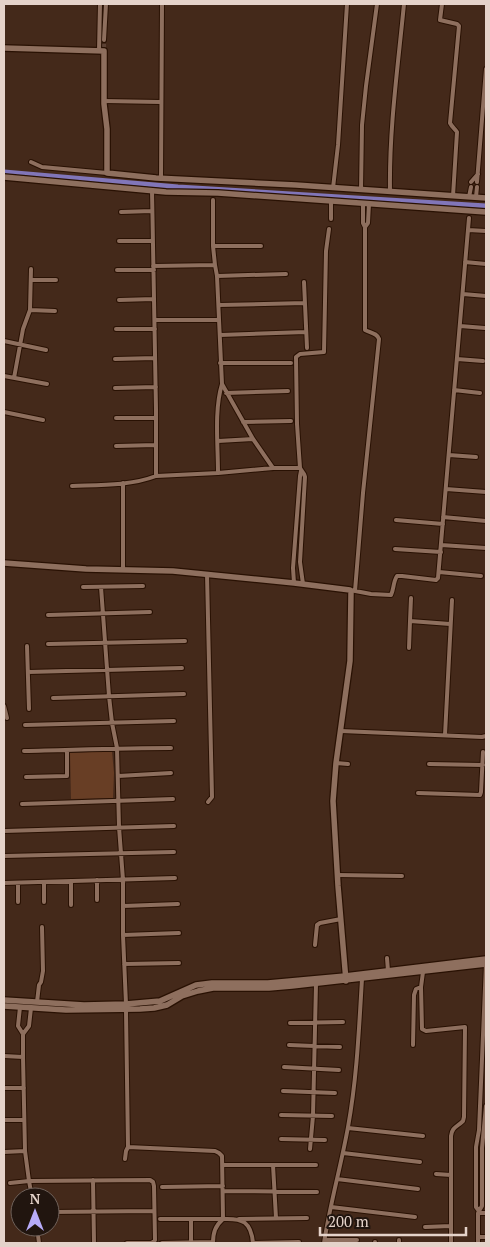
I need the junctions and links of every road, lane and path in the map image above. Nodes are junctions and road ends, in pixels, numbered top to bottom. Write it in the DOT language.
graph roads {
  1 [pos="100,4"];
  2 [pos="106,4"];
  3 [pos="162,4"];
  4 [pos="347,4"];
  5 [pos="377,4"];
  6 [pos="404,4"];
  7 [pos="442,4"];
  8 [pos="104,40"];
  9 [pos="4,48"];
  10 [pos="103,50"];
  11 [pos="486,69"];
  12 [pos="104,101"];
  13 [pos="161,102"];
  14 [pos="31,162"];
  15 [pos="108,173"];
  16 [pos="478,174"];
  17 [pos="4,178"];
  18 [pos="161,178"];
  19 [pos="477,182"];
  20 [pos="477,187"];
  21 [pos="333,188"];
  22 [pos="152,190"];
  23 [pos="361,190"];
  24 [pos="390,191"];
  25 [pos="454,196"];
  26 [pos="469,197"];
  27 [pos="476,197"];
  28 [pos="486,198"];
  29 [pos="213,200"];
  30 [pos="331,201"];
  31 [pos="366,204"];
  32 [pos="152,211"];
  33 [pos="121,212"];
  34 [pos="486,212"];
  35 [pos="469,218"];
  36 [pos="331,219"];
  37 [pos="329,229"];
  38 [pos="468,230"];
  39 [pos="486,231"];
  40 [pos="153,240"];
  41 [pos="118,241"];
  42 [pos="213,246"];
  43 [pos="261,246"];
  44 [pos="465,262"];
  45 [pos="486,264"];
  46 [pos="215,265"];
  47 [pos="154,268"];
  48 [pos="30,269"];
  49 [pos="117,270"];
  50 [pos="286,274"];
  51 [pos="217,276"];
  52 [pos="30,280"];
  53 [pos="56,280"];
  54 [pos="304,282"];
  55 [pos="462,294"];
  56 [pos="486,296"];
  57 [pos="154,299"];
  58 [pos="119,300"];
  59 [pos="305,303"];
  60 [pos="219,305"];
  61 [pos="30,310"];
  62 [pos="55,311"];
  63 [pos="155,320"];
  64 [pos="219,320"];
  65 [pos="460,326"];
  66 [pos="486,328"];
  67 [pos="116,329"];
  68 [pos="155,329"];
  69 [pos="306,332"];
  70 [pos="220,335"];
  71 [pos="4,341"];
  72 [pos="20,344"];
  73 [pos="307,348"];
  74 [pos="46,350"];
  75 [pos="155,358"];
  76 [pos="115,359"];
  77 [pos="457,359"];
  78 [pos="483,361"];
  79 [pos="220,363"];
  80 [pos="291,363"];
  81 [pos="4,376"];
  82 [pos="14,378"];
  83 [pos="47,384"];
  84 [pos="222,384"];
  85 [pos="156,387"];
  86 [pos="114,388"];
  87 [pos="454,390"];
  88 [pos="288,391"];
  89 [pos="480,392"];
  90 [pos="226,393"];
  91 [pos="4,412"];
  92 [pos="116,418"];
  93 [pos="156,418"];
  94 [pos="43,420"];
  95 [pos="291,420"];
  96 [pos="243,422"];
  97 [pos="253,439"];
  98 [pos="218,440"];
  99 [pos="156,445"];
  100 [pos="116,446"];
  101 [pos="449,455"];
  102 [pos="476,457"];
  103 [pos="273,468"];
  104 [pos="301,469"];
  105 [pos="218,473"];
  106 [pos="156,476"];
  107 [pos="123,483"];
  108 [pos="72,486"];
  109 [pos="446,489"];
  110 [pos="486,492"];
  111 [pos="444,517"];
  112 [pos="396,520"];
  113 [pos="486,521"];
  114 [pos="443,524"];
  115 [pos="441,545"];
  116 [pos="486,548"];
  117 [pos="395,549"];
  118 [pos="441,552"];
  119 [pos="4,563"];
  120 [pos="123,570"];
  121 [pos="439,572"];
  122 [pos="207,574"];
  123 [pos="481,576"];
  124 [pos="294,583"];
  125 [pos="303,584"];
  126 [pos="143,586"];
  127 [pos="101,587"];
  128 [pos="83,588"];
  129 [pos="353,591"];
  130 [pos="411,598"];
  131 [pos="452,600"];
  132 [pos="150,612"];
  133 [pos="104,613"];
  134 [pos="48,615"];
  135 [pos="410,621"];
  136 [pos="450,624"];
  137 [pos="185,641"];
  138 [pos="106,642"];
  139 [pos="48,644"];
  140 [pos="27,646"];
  141 [pos="409,648"];
  142 [pos="182,668"];
  143 [pos="108,670"];
  144 [pos="28,672"];
  145 [pos="184,694"];
  146 [pos="109,696"];
  147 [pos="53,698"];
  148 [pos="4,706"];
  149 [pos="29,709"];
  150 [pos="7,718"];
  151 [pos="174,721"];
  152 [pos="112,723"];
  153 [pos="25,725"];
  154 [pos="341,731"];
  155 [pos="445,735"];
  156 [pos="486,736"];
  157 [pos="117,748"];
  158 [pos="171,748"];
  159 [pos="67,750"];
  160 [pos="24,751"];
  161 [pos="483,752"];
  162 [pos="336,763"];
  163 [pos="348,764"];
  164 [pos="429,764"];
  165 [pos="483,765"];
  166 [pos="171,773"];
  167 [pos="118,776"];
  168 [pos="26,777"];
  169 [pos="484,777"];
  170 [pos="418,793"];
  171 [pos="173,799"];
  172 [pos="118,800"];
  173 [pos="208,802"];
  174 [pos="22,804"];
  175 [pos="174,826"];
  176 [pos="119,827"];
  177 [pos="4,830"];
  178 [pos="174,852"];
  179 [pos="122,854"];
  180 [pos="4,856"];
  181 [pos="337,875"];
  182 [pos="402,876"];
  183 [pos="175,878"];
  184 [pos="97,880"];
  185 [pos="123,880"];
  186 [pos="71,881"];
  187 [pos="44,882"];
  188 [pos="4,883"];
  189 [pos="18,883"];
  190 [pos="97,900"];
  191 [pos="18,902"];
  192 [pos="44,902"];
  193 [pos="178,904"];
  194 [pos="71,905"];
  195 [pos="123,906"];
  196 [pos="340,919"];
  197 [pos="42,927"];
  198 [pos="179,933"];
  199 [pos="123,935"];
  200 [pos="315,945"];
  201 [pos="387,958"];
  202 [pos="486,958"];
  203 [pos="179,963"];
  204 [pos="124,964"];
  205 [pos="486,964"];
  206 [pos="388,971"];
  207 [pos="423,972"];
  208 [pos="345,979"];
  209 [pos="362,979"];
  210 [pos="316,984"];
  211 [pos="422,987"];
  212 [pos="4,1000"];
  213 [pos="37,1002"];
  214 [pos="4,1006"];
  215 [pos="20,1007"];
  216 [pos="126,1007"];
  217 [pos="31,1008"];
  218 [pos="316,1022"];
  219 [pos="343,1022"];
  220 [pos="290,1023"];
  221 [pos="485,1032"];
  222 [pos="23,1034"];
  223 [pos="289,1045"];
  224 [pos="413,1045"];
  225 [pos="315,1046"];
  226 [pos="340,1047"];
  227 [pos="4,1056"];
  228 [pos="23,1057"];
  229 [pos="284,1067"];
  230 [pos="315,1069"];
  231 [pos="339,1070"];
  232 [pos="4,1088"];
  233 [pos="24,1088"];
  234 [pos="283,1091"];
  235 [pos="314,1093"];
  236 [pos="335,1093"];
  237 [pos="480,1101"];
  238 [pos="486,1101"];
  239 [pos="486,1106"];
  240 [pos="479,1113"];
  241 [pos="486,1114"];
  242 [pos="281,1115"];
  243 [pos="313,1116"];
  244 [pos="332,1116"];
  245 [pos="4,1120"];
  246 [pos="24,1120"];
  247 [pos="348,1128"];
  248 [pos="423,1136"];
  249 [pos="281,1139"];
  250 [pos="311,1139"];
  251 [pos="325,1140"];
  252 [pos="128,1147"];
  253 [pos="310,1149"];
  254 [pos="25,1151"];
  255 [pos="4,1152"];
  256 [pos="343,1153"];
  257 [pos="125,1159"];
  258 [pos="420,1162"];
  259 [pos="223,1165"];
  260 [pos="274,1165"];
  261 [pos="316,1165"];
  262 [pos="436,1174"];
  263 [pos="451,1174"];
  264 [pos="337,1179"];
  265 [pos="93,1180"];
  266 [pos="29,1181"];
  267 [pos="10,1183"];
  268 [pos="484,1185"];
  269 [pos="30,1187"];
  270 [pos="162,1187"];
  271 [pos="223,1189"];
  272 [pos="418,1189"];
  273 [pos="275,1192"];
  274 [pos="317,1192"];
  275 [pos="331,1207"];
  276 [pos="154,1210"];
  277 [pos="93,1211"];
  278 [pos="60,1212"];
  279 [pos="479,1212"];
  280 [pos="486,1213"];
  281 [pos="414,1217"];
  282 [pos="237,1218"];
  283 [pos="276,1218"];
  284 [pos="307,1218"];
  285 [pos="160,1219"];
  286 [pos="191,1219"];
  287 [pos="223,1219"];
  288 [pos="451,1226"];
  289 [pos="425,1227"];
  290 [pos="478,1237"];
  291 [pos="486,1237"];
  292 [pos="357,1240"];
  293 [pos="299,1242"];
  294 [pos="325,1242"];
  295 [pos="33,1243"];
  296 [pos="39,1243"];
  297 [pos="94,1243"];
  298 [pos="127,1243"];
  299 [pos="162,1243"];
  300 [pos="191,1243"];
  301 [pos="213,1243"];
  302 [pos="253,1243"];
  303 [pos="451,1243"];
  304 [pos="478,1243"];
  1 -- 10 [label="street"];
  2 -- 8 [label="street"];
  3 -- 13 [label="street"];
  4 -- 21 [label="street"];
  5 -- 23 [label="street"];
  6 -- 24 [label="street"];
  7 -- 25 [label="street"];
  9 -- 10 [label="street"];
  10 -- 12 [label="street"];
  11 -- 16 [label="street"];
  12 -- 13 [label="street"];
  12 -- 15 [label="street"];
  13 -- 18 [label="street"];
  14 -- 15 [label="street"];
  15 -- 18 [label="street"];
  16 -- 19 [label="street"];
  16 -- 26 [label="street"];
  17 -- 22 [label="street"];
  18 -- 21 [label="street"];
  20 -- 27 [label="street"];
  21 -- 23 [label="street"];
  22 -- 30 [label="street"];
  22 -- 32 [label="street"];
  23 -- 24 [label="street"];
  24 -- 25 [label="street"];
  25 -- 26 [label="street"];
  26 -- 27 [label="street"];
  27 -- 28 [label="street"];
  29 -- 42 [label="street"];
  30 -- 31 [label="street"];
  30 -- 36 [label="street"];
  31 -- 34 [label="street"];
  31 -- 129 [label="street"];
  32 -- 33 [label="street"];
  32 -- 40 [label="street"];
  35 -- 38 [label="street"];
  37 -- 104 [label="street"];
  38 -- 39 [label="street"];
  38 -- 44 [label="street"];
  40 -- 41 [label="street"];
  40 -- 47 [label="street"];
  42 -- 43 [label="street"];
  42 -- 46 [label="street"];
  44 -- 45 [label="street"];
  44 -- 55 [label="street"];
  46 -- 47 [label="street"];
  46 -- 51 [label="street"];
  47 -- 49 [label="street"];
  47 -- 57 [label="street"];
  48 -- 52 [label="street"];
  50 -- 51 [label="street"];
  51 -- 60 [label="street"];
  52 -- 53 [label="street"];
  52 -- 61 [label="street"];
  54 -- 59 [label="street"];
  55 -- 56 [label="street"];
  55 -- 65 [label="street"];
  57 -- 58 [label="street"];
  57 -- 63 [label="street"];
  59 -- 60 [label="street"];
  59 -- 69 [label="street"];
  60 -- 64 [label="street"];
  61 -- 62 [label="street"];
  61 -- 72 [label="street"];
  63 -- 64 [label="street"];
  63 -- 68 [label="street"];
  64 -- 70 [label="street"];
  65 -- 66 [label="street"];
  65 -- 77 [label="street"];
  67 -- 68 [label="street"];
  68 -- 75 [label="street"];
  69 -- 70 [label="street"];
  69 -- 73 [label="street"];
  70 -- 79 [label="street"];
  71 -- 72 [label="street"];
  72 -- 74 [label="street"];
  72 -- 82 [label="street"];
  75 -- 76 [label="street"];
  75 -- 85 [label="street"];
  77 -- 78 [label="street"];
  77 -- 87 [label="street"];
  79 -- 80 [label="street"];
  79 -- 84 [label="street"];
  81 -- 82 [label="street"];
  82 -- 83 [label="street"];
  84 -- 90 [label="street"];
  84 -- 98 [label="street"];
  85 -- 86 [label="street"];
  85 -- 93 [label="street"];
  87 -- 89 [label="street"];
  87 -- 101 [label="street"];
  88 -- 90 [label="street"];
  90 -- 96 [label="street"];
  91 -- 94 [label="street"];
  92 -- 93 [label="street"];
  93 -- 99 [label="street"];
  95 -- 96 [label="street"];
  96 -- 97 [label="street"];
  97 -- 98 [label="street"];
  97 -- 103 [label="street"];
  98 -- 105 [label="street"];
  99 -- 100 [label="street"];
  99 -- 106 [label="street"];
  101 -- 102 [label="street"];
  101 -- 109 [label="street"];
  103 -- 104 [label="street"];
  103 -- 105 [label="street"];
  104 -- 124 [label="street"];
  104 -- 125 [label="street"];
  105 -- 106 [label="street"];
  106 -- 107 [label="street"];
  107 -- 108 [label="street"];
  107 -- 120 [label="street"];
  109 -- 110 [label="street"];
  109 -- 111 [label="street"];
  111 -- 113 [label="street"];
  111 -- 114 [label="street"];
  112 -- 114 [label="street"];
  114 -- 115 [label="street"];
  115 -- 116 [label="street"];
  115 -- 118 [label="street"];
  117 -- 118 [label="street"];
  118 -- 121 [label="street"];
  119 -- 120 [label="street"];
  120 -- 122 [label="street"];
  121 -- 123 [label="street"];
  121 -- 129 [label="street"];
  122 -- 124 [label="street"];
  122 -- 173 [label="street"];
  124 -- 125 [label="street"];
  125 -- 129 [label="street"];
  126 -- 127 [label="street"];
  127 -- 128 [label="street"];
  127 -- 133 [label="street"];
  129 -- 154 [label="street"];
  130 -- 135 [label="street"];
  131 -- 136 [label="street"];
  132 -- 133 [label="street"];
  133 -- 134 [label="street"];
  133 -- 138 [label="street"];
  135 -- 136 [label="street"];
  135 -- 141 [label="street"];
  136 -- 155 [label="street"];
  137 -- 138 [label="street"];
  138 -- 139 [label="street"];
  138 -- 143 [label="street"];
  140 -- 144 [label="street"];
  142 -- 143 [label="street"];
  143 -- 144 [label="street"];
  143 -- 146 [label="street"];
  144 -- 149 [label="street"];
  145 -- 146 [label="street"];
  146 -- 147 [label="street"];
  146 -- 152 [label="street"];
  148 -- 150 [label="street"];
  151 -- 152 [label="street"];
  152 -- 153 [label="street"];
  152 -- 157 [label="street"];
  154 -- 155 [label="street"];
  154 -- 162 [label="street"];
  155 -- 156 [label="street"];
  157 -- 158 [label="street"];
  157 -- 159 [label="street"];
  157 -- 167 [label="street"];
  159 -- 160 [label="street"];
  159 -- 168 [label="street"];
  161 -- 165 [label="street"];
  162 -- 163 [label="street"];
  162 -- 181 [label="street"];
  164 -- 165 [label="street"];
  165 -- 169 [label="street"];
  166 -- 167 [label="street"];
  167 -- 172 [label="street"];
  169 -- 170 [label="street"];
  171 -- 172 [label="street"];
  172 -- 174 [label="street"];
  172 -- 176 [label="street"];
  175 -- 176 [label="street"];
  176 -- 177 [label="street"];
  176 -- 179 [label="street"];
  178 -- 179 [label="street"];
  179 -- 180 [label="street"];
  179 -- 185 [label="street"];
  181 -- 182 [label="street"];
  181 -- 196 [label="street"];
  183 -- 185 [label="street"];
  184 -- 185 [label="street"];
  184 -- 186 [label="street"];
  184 -- 190 [label="street"];
  185 -- 195 [label="street"];
  186 -- 187 [label="street"];
  186 -- 194 [label="street"];
  187 -- 189 [label="street"];
  187 -- 192 [label="street"];
  188 -- 189 [label="street"];
  189 -- 191 [label="street"];
  193 -- 195 [label="street"];
  195 -- 199 [label="street"];
  196 -- 200 [label="street"];
  196 -- 208 [label="street"];
  197 -- 213 [label="street"];
  198 -- 199 [label="street"];
  199 -- 204 [label="street"];
  201 -- 206 [label="street"];
  202 -- 206 [label="street"];
  203 -- 204 [label="street"];
  204 -- 216 [label="street"];
  205 -- 207 [label="street"];
  205 -- 221 [label="street"];
  206 -- 208 [label="street"];
  207 -- 209 [label="street"];
  207 -- 211 [label="street"];
  208 -- 209 [label="street"];
  208 -- 210 [label="street"];
  208 -- 216 [label="street"];
  209 -- 247 [label="street"];
  210 -- 216 [label="street"];
  210 -- 218 [label="street"];
  211 -- 224 [label="street"];
  211 -- 263 [label="street"];
  212 -- 213 [label="street"];
  213 -- 216 [label="street"];
  214 -- 215 [label="street"];
  215 -- 217 [label="street"];
  215 -- 222 [label="street"];
  216 -- 217 [label="street"];
  216 -- 252 [label="street"];
  217 -- 222 [label="street"];
  218 -- 219 [label="street"];
  218 -- 220 [label="street"];
  218 -- 225 [label="street"];
  221 -- 237 [label="street"];
  222 -- 228 [label="street"];
  223 -- 225 [label="street"];
  225 -- 226 [label="street"];
  225 -- 230 [label="street"];
  227 -- 228 [label="street"];
  228 -- 233 [label="street"];
  229 -- 230 [label="street"];
  230 -- 231 [label="street"];
  230 -- 235 [label="street"];
  232 -- 233 [label="street"];
  233 -- 246 [label="street"];
  234 -- 235 [label="street"];
  235 -- 236 [label="street"];
  235 -- 243 [label="street"];
  237 -- 238 [label="street"];
  237 -- 240 [label="street"];
  239 -- 241 [label="street"];
  240 -- 241 [label="street"];
  240 -- 279 [label="street"];
  241 -- 268 [label="street"];
  242 -- 243 [label="street"];
  243 -- 244 [label="street"];
  243 -- 250 [label="street"];
  245 -- 246 [label="street"];
  246 -- 254 [label="street"];
  247 -- 248 [label="street"];
  247 -- 256 [label="street"];
  249 -- 250 [label="street"];
  250 -- 251 [label="street"];
  250 -- 253 [label="street"];
  252 -- 257 [label="street"];
  252 -- 259 [label="street"];
  254 -- 255 [label="street"];
  254 -- 266 [label="street"];
  256 -- 258 [label="street"];
  256 -- 264 [label="street"];
  259 -- 260 [label="street"];
  259 -- 271 [label="street"];
  260 -- 261 [label="street"];
  260 -- 273 [label="street"];
  262 -- 263 [label="street"];
  263 -- 288 [label="street"];
  264 -- 272 [label="street"];
  264 -- 275 [label="street"];
  265 -- 266 [label="street"];
  265 -- 276 [label="street"];
  265 -- 277 [label="street"];
  266 -- 267 [label="street"];
  266 -- 269 [label="street"];
  268 -- 279 [label="street"];
  270 -- 271 [label="street"];
  271 -- 273 [label="street"];
  271 -- 287 [label="street"];
  273 -- 274 [label="street"];
  273 -- 283 [label="street"];
  275 -- 281 [label="street"];
  275 -- 294 [label="street"];
  276 -- 277 [label="street"];
  276 -- 298 [label="street"];
  277 -- 278 [label="street"];
  277 -- 297 [label="street"];
  279 -- 280 [label="street"];
  279 -- 290 [label="street"];
  282 -- 283 [label="street"];
  282 -- 287 [label="street"];
  282 -- 302 [label="street"];
  283 -- 284 [label="street"];
  285 -- 286 [label="street"];
  286 -- 287 [label="street"];
  286 -- 300 [label="street"];
  287 -- 301 [label="street"];
  288 -- 289 [label="street"];
  288 -- 303 [label="street"];
  290 -- 291 [label="street"];
  290 -- 304 [label="street"];
  292 -- 294 [label="street"];
  293 -- 302 [label="street"];
  295 -- 296 [label="street"];
  299 -- 300 [label="street"];
  300 -- 301 [label="street"];
}
